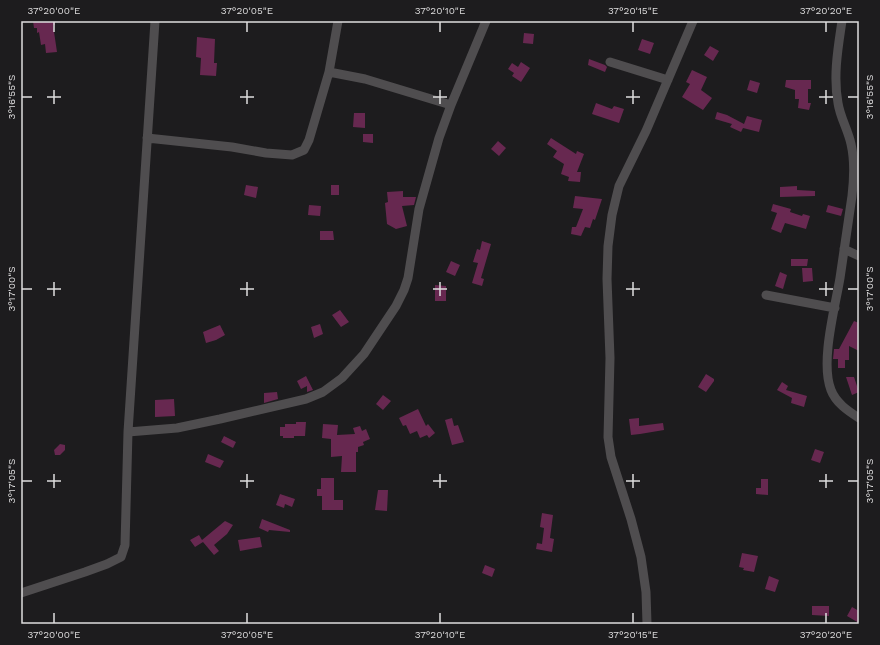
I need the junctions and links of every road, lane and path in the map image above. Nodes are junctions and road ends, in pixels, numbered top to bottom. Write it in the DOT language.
graph roads {
  1 [pos="155,21"];
  2 [pos="338,21"];
  3 [pos="486,21"];
  4 [pos="693,21"];
  5 [pos="842,21"];
  6 [pos="610,62"];
  7 [pos="329,72"];
  8 [pos="668,80"];
  9 [pos="451,105"];
  10 [pos="147,138"];
  11 [pos="857,166"];
  12 [pos="844,249"];
  13 [pos="859,256"];
  14 [pos="766,295"];
  15 [pos="835,308"];
  16 [pos="859,418"];
  17 [pos="128,432"];
  18 [pos="21,593"];
  19 [pos="647,624"];
  1 -- 10 [label="street"];
  2 -- 7 [label="street"];
  3 -- 9 [label="street"];
  4 -- 8 [label="street"];
  5 -- 11 [label="street"];
  6 -- 8 [label="street"];
  7 -- 9 [label="street"];
  7 -- 10 [label="street"];
  8 -- 19 [label="street"];
  9 -- 17 [label="street"];
  10 -- 17 [label="street"];
  11 -- 12 [label="street"];
  12 -- 13 [label="street"];
  12 -- 15 [label="street"];
  14 -- 15 [label="street"];
  15 -- 16 [label="street"];
  17 -- 18 [label="street"];
}
